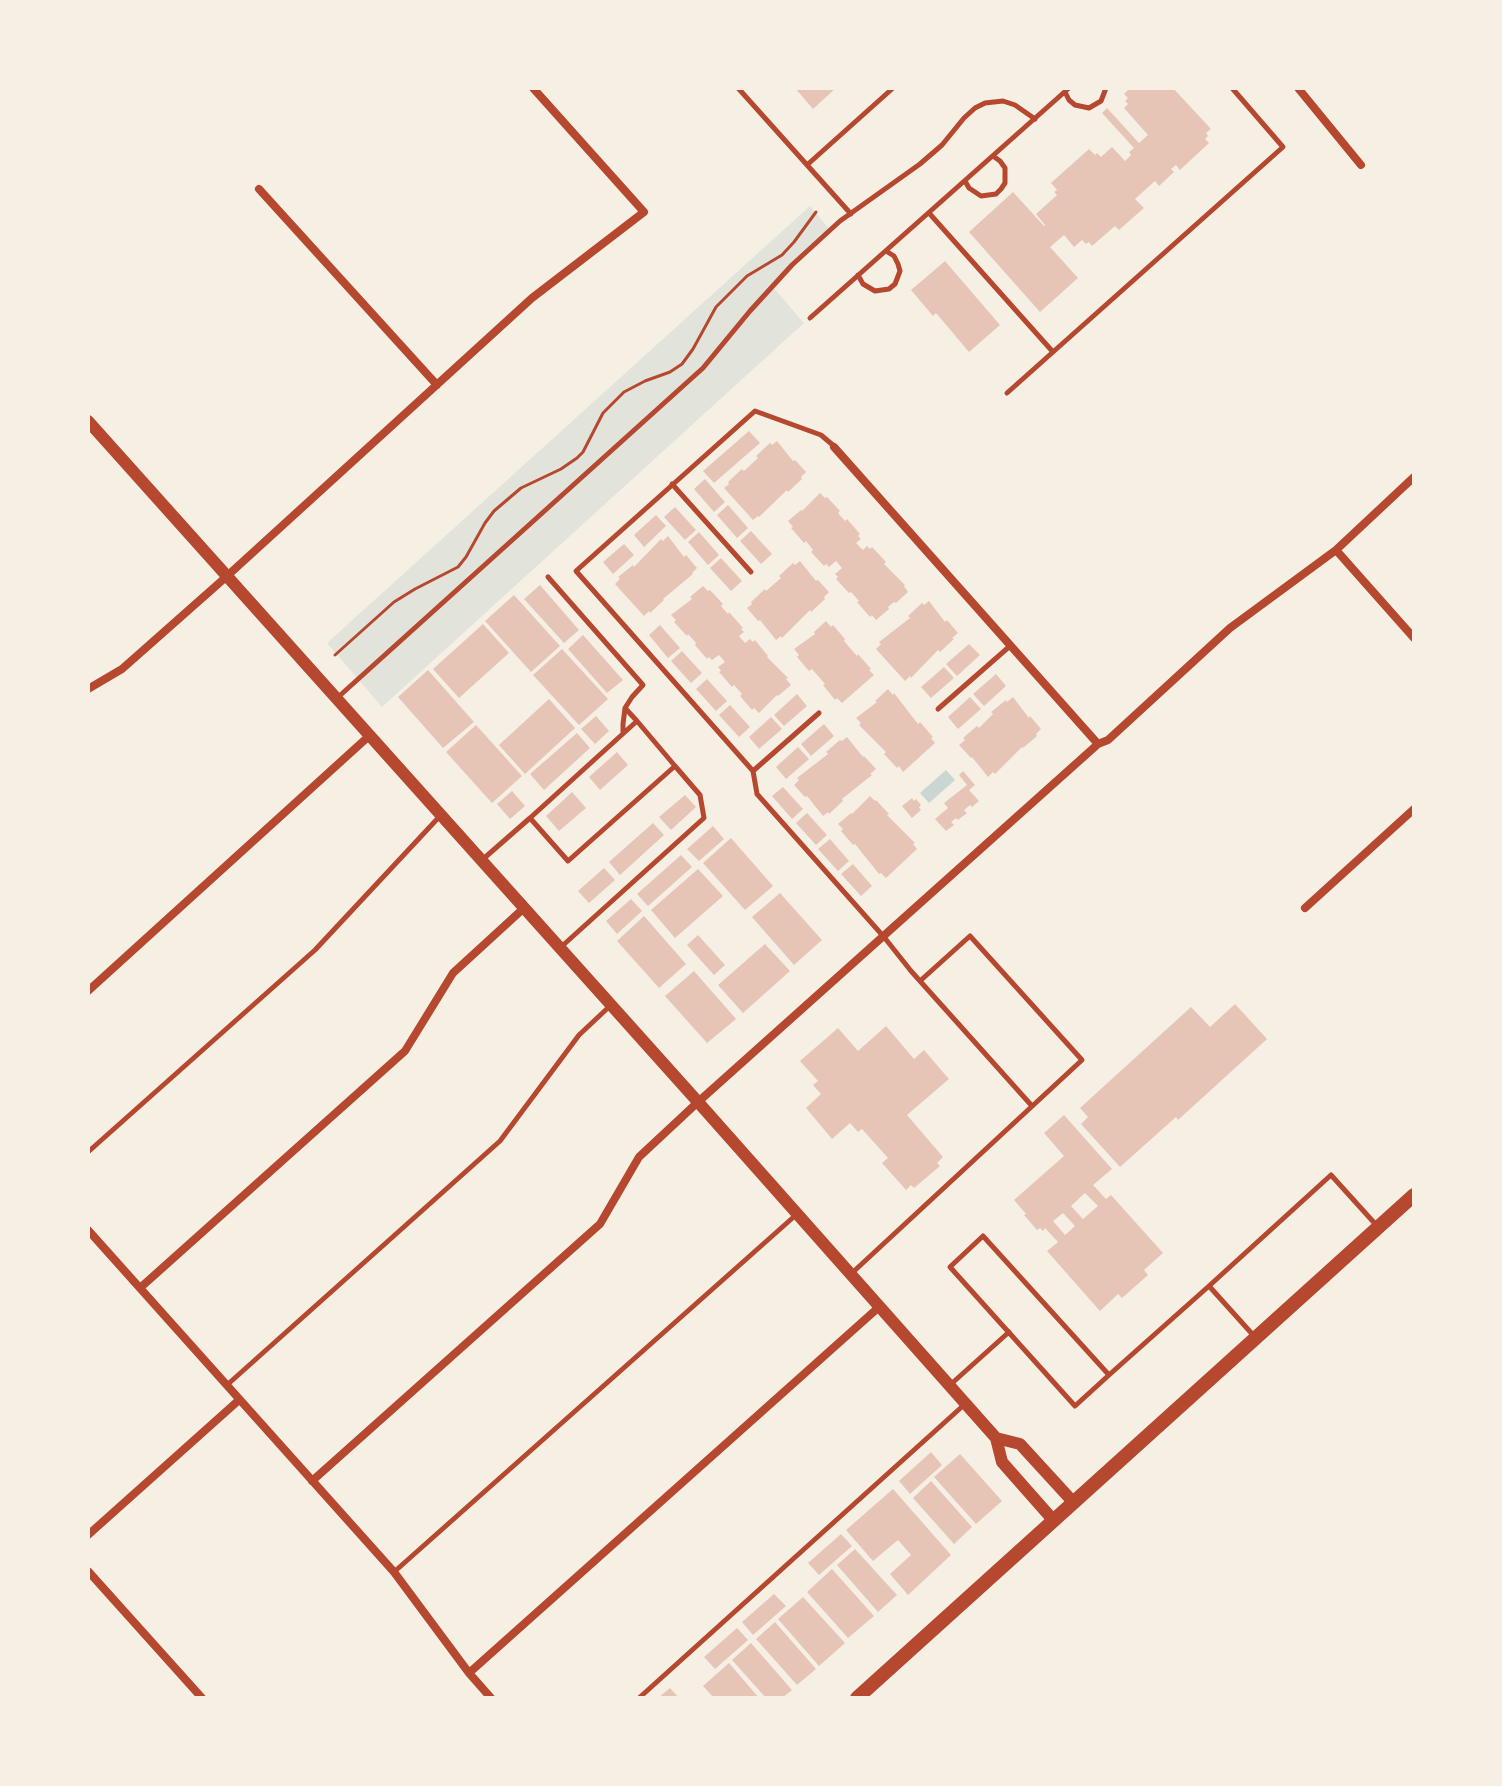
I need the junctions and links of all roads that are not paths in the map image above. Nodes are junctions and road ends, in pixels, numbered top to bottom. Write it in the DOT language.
graph roads {
  1 [pos="533,88"];
  2 [pos="738,88"];
  3 [pos="893,88"];
  4 [pos="1106,88"];
  5 [pos="1232,88"];
  6 [pos="1298,88"];
  7 [pos="1067,90"];
  8 [pos="1035,119"];
  9 [pos="993,156"];
  10 [pos="807,165"];
  11 [pos="1361,165"];
  12 [pos="965,181"];
  13 [pos="259,189"];
  14 [pos="929,213"];
  15 [pos="851,214"];
  16 [pos="886,251"];
  17 [pos="858,275"];
  18 [pos="810,318"];
  19 [pos="1053,352"];
  20 [pos="437,385"];
  21 [pos="1007,393"];
  22 [pos="88,421"];
  23 [pos="834,447"];
  24 [pos="1414,477"];
  25 [pos="672,484"];
  26 [pos="1336,550"];
  27 [pos="751,572"];
  28 [pos="226,577"];
  29 [pos="548,577"];
  30 [pos="1414,638"];
  31 [pos="1010,645"];
  32 [pos="88,689"];
  33 [pos="336,699"];
  34 [pos="625,708"];
  35 [pos="938,709"];
  36 [pos="819,713"];
  37 [pos="637,721"];
  38 [pos="623,733"];
  39 [pos="369,736"];
  40 [pos="1098,744"];
  41 [pos="675,766"];
  42 [pos="753,771"];
  43 [pos="1414,809"];
  44 [pos="441,815"];
  45 [pos="530,818"];
  46 [pos="481,860"];
  47 [pos="524,908"];
  48 [pos="1305,908"];
  49 [pos="884,937"];
  50 [pos="560,948"];
  51 [pos="920,981"];
  52 [pos="88,991"];
  53 [pos="611,1005"];
  54 [pos="698,1102"];
  55 [pos="1032,1106"];
  56 [pos="88,1152"];
  57 [pos="1414,1195"];
  58 [pos="797,1213"];
  59 [pos="1378,1228"];
  60 [pos="88,1230"];
  61 [pos="851,1274"];
  62 [pos="1209,1286"];
  63 [pos="140,1288"];
  64 [pos="879,1307"];
  65 [pos="1009,1332"];
  66 [pos="1256,1339"];
  67 [pos="1109,1375"];
  68 [pos="226,1385"];
  69 [pos="949,1386"];
  70 [pos="239,1400"];
  71 [pos="965,1404"];
  72 [pos="996,1438"];
  73 [pos="312,1481"];
  74 [pos="1074,1503"];
  75 [pos="1054,1521"];
  76 [pos="88,1535"];
  77 [pos="88,1571"];
  78 [pos="394,1572"];
  79 [pos="469,1673"];
  80 [pos="202,1698"];
  81 [pos="491,1698"];
  82 [pos="639,1698"];
  83 [pos="857,1698"];
  1 -- 20 [label="street"];
  2 -- 10 [label="lane"];
  3 -- 10 [label="lane"];
  4 -- 7 [label="lane"];
  5 -- 19 [label="lane"];
  6 -- 11 [label="street"];
  7 -- 8 [label="lane"];
  8 -- 9 [label="lane"];
  8 -- 15 [label="lane"];
  9 -- 12 [label="lane"];
  9 -- 12 [label="lane"];
  10 -- 15 [label="lane"];
  12 -- 14 [label="lane"];
  13 -- 20 [label="street"];
  14 -- 16 [label="lane"];
  14 -- 19 [label="lane"];
  15 -- 33 [label="lane"];
  16 -- 17 [label="lane"];
  16 -- 17 [label="lane"];
  17 -- 18 [label="lane"];
  19 -- 21 [label="lane"];
  20 -- 28 [label="street"];
  22 -- 28 [label="street"];
  23 -- 25 [label="lane"];
  23 -- 31 [label="street"];
  24 -- 26 [label="street"];
  25 -- 27 [label="lane"];
  25 -- 42 [label="lane"];
  26 -- 30 [label="street"];
  26 -- 40 [label="street"];
  28 -- 32 [label="street"];
  28 -- 33 [label="street"];
  29 -- 34 [label="lane"];
  31 -- 35 [label="lane"];
  31 -- 40 [label="street"];
  33 -- 39 [label="street"];
  34 -- 37 [label="lane"];
  34 -- 38 [label="lane"];
  36 -- 42 [label="lane"];
  37 -- 38 [label="lane"];
  37 -- 41 [label="lane"];
  38 -- 45 [label="lane"];
  39 -- 44 [label="street"];
  39 -- 52 [label="street"];
  40 -- 49 [label="street"];
  41 -- 45 [label="lane"];
  41 -- 50 [label="lane"];
  42 -- 49 [label="lane"];
  43 -- 48 [label="street"];
  44 -- 46 [label="street"];
  44 -- 56 [label="lane"];
  45 -- 46 [label="lane"];
  46 -- 47 [label="street"];
  47 -- 50 [label="street"];
  47 -- 63 [label="street"];
  49 -- 51 [label="lane"];
  49 -- 54 [label="street"];
  50 -- 53 [label="street"];
  51 -- 55 [label="lane"];
  51 -- 55 [label="lane"];
  53 -- 54 [label="street"];
  53 -- 68 [label="lane"];
  54 -- 58 [label="street"];
  54 -- 73 [label="street"];
  55 -- 61 [label="lane"];
  57 -- 59 [label="main road"];
  58 -- 61 [label="street"];
  58 -- 78 [label="lane"];
  59 -- 62 [label="lane"];
  59 -- 66 [label="main road"];
  60 -- 63 [label="street"];
  61 -- 64 [label="street"];
  62 -- 66 [label="lane"];
  62 -- 67 [label="lane"];
  63 -- 68 [label="street"];
  64 -- 69 [label="street"];
  64 -- 79 [label="street"];
  65 -- 67 [label="lane"];
  65 -- 67 [label="lane"];
  65 -- 69 [label="lane"];
  66 -- 74 [label="main road"];
  68 -- 70 [label="street"];
  69 -- 71 [label="street"];
  70 -- 73 [label="street"];
  70 -- 76 [label="street"];
  71 -- 72 [label="street"];
  71 -- 82 [label="lane"];
  72 -- 74 [label="street"];
  72 -- 75 [label="street"];
  73 -- 78 [label="street"];
  74 -- 75 [label="main road"];
  75 -- 83 [label="main road"];
  77 -- 80 [label="street"];
  78 -- 79 [label="street"];
  79 -- 81 [label="street"];
}
